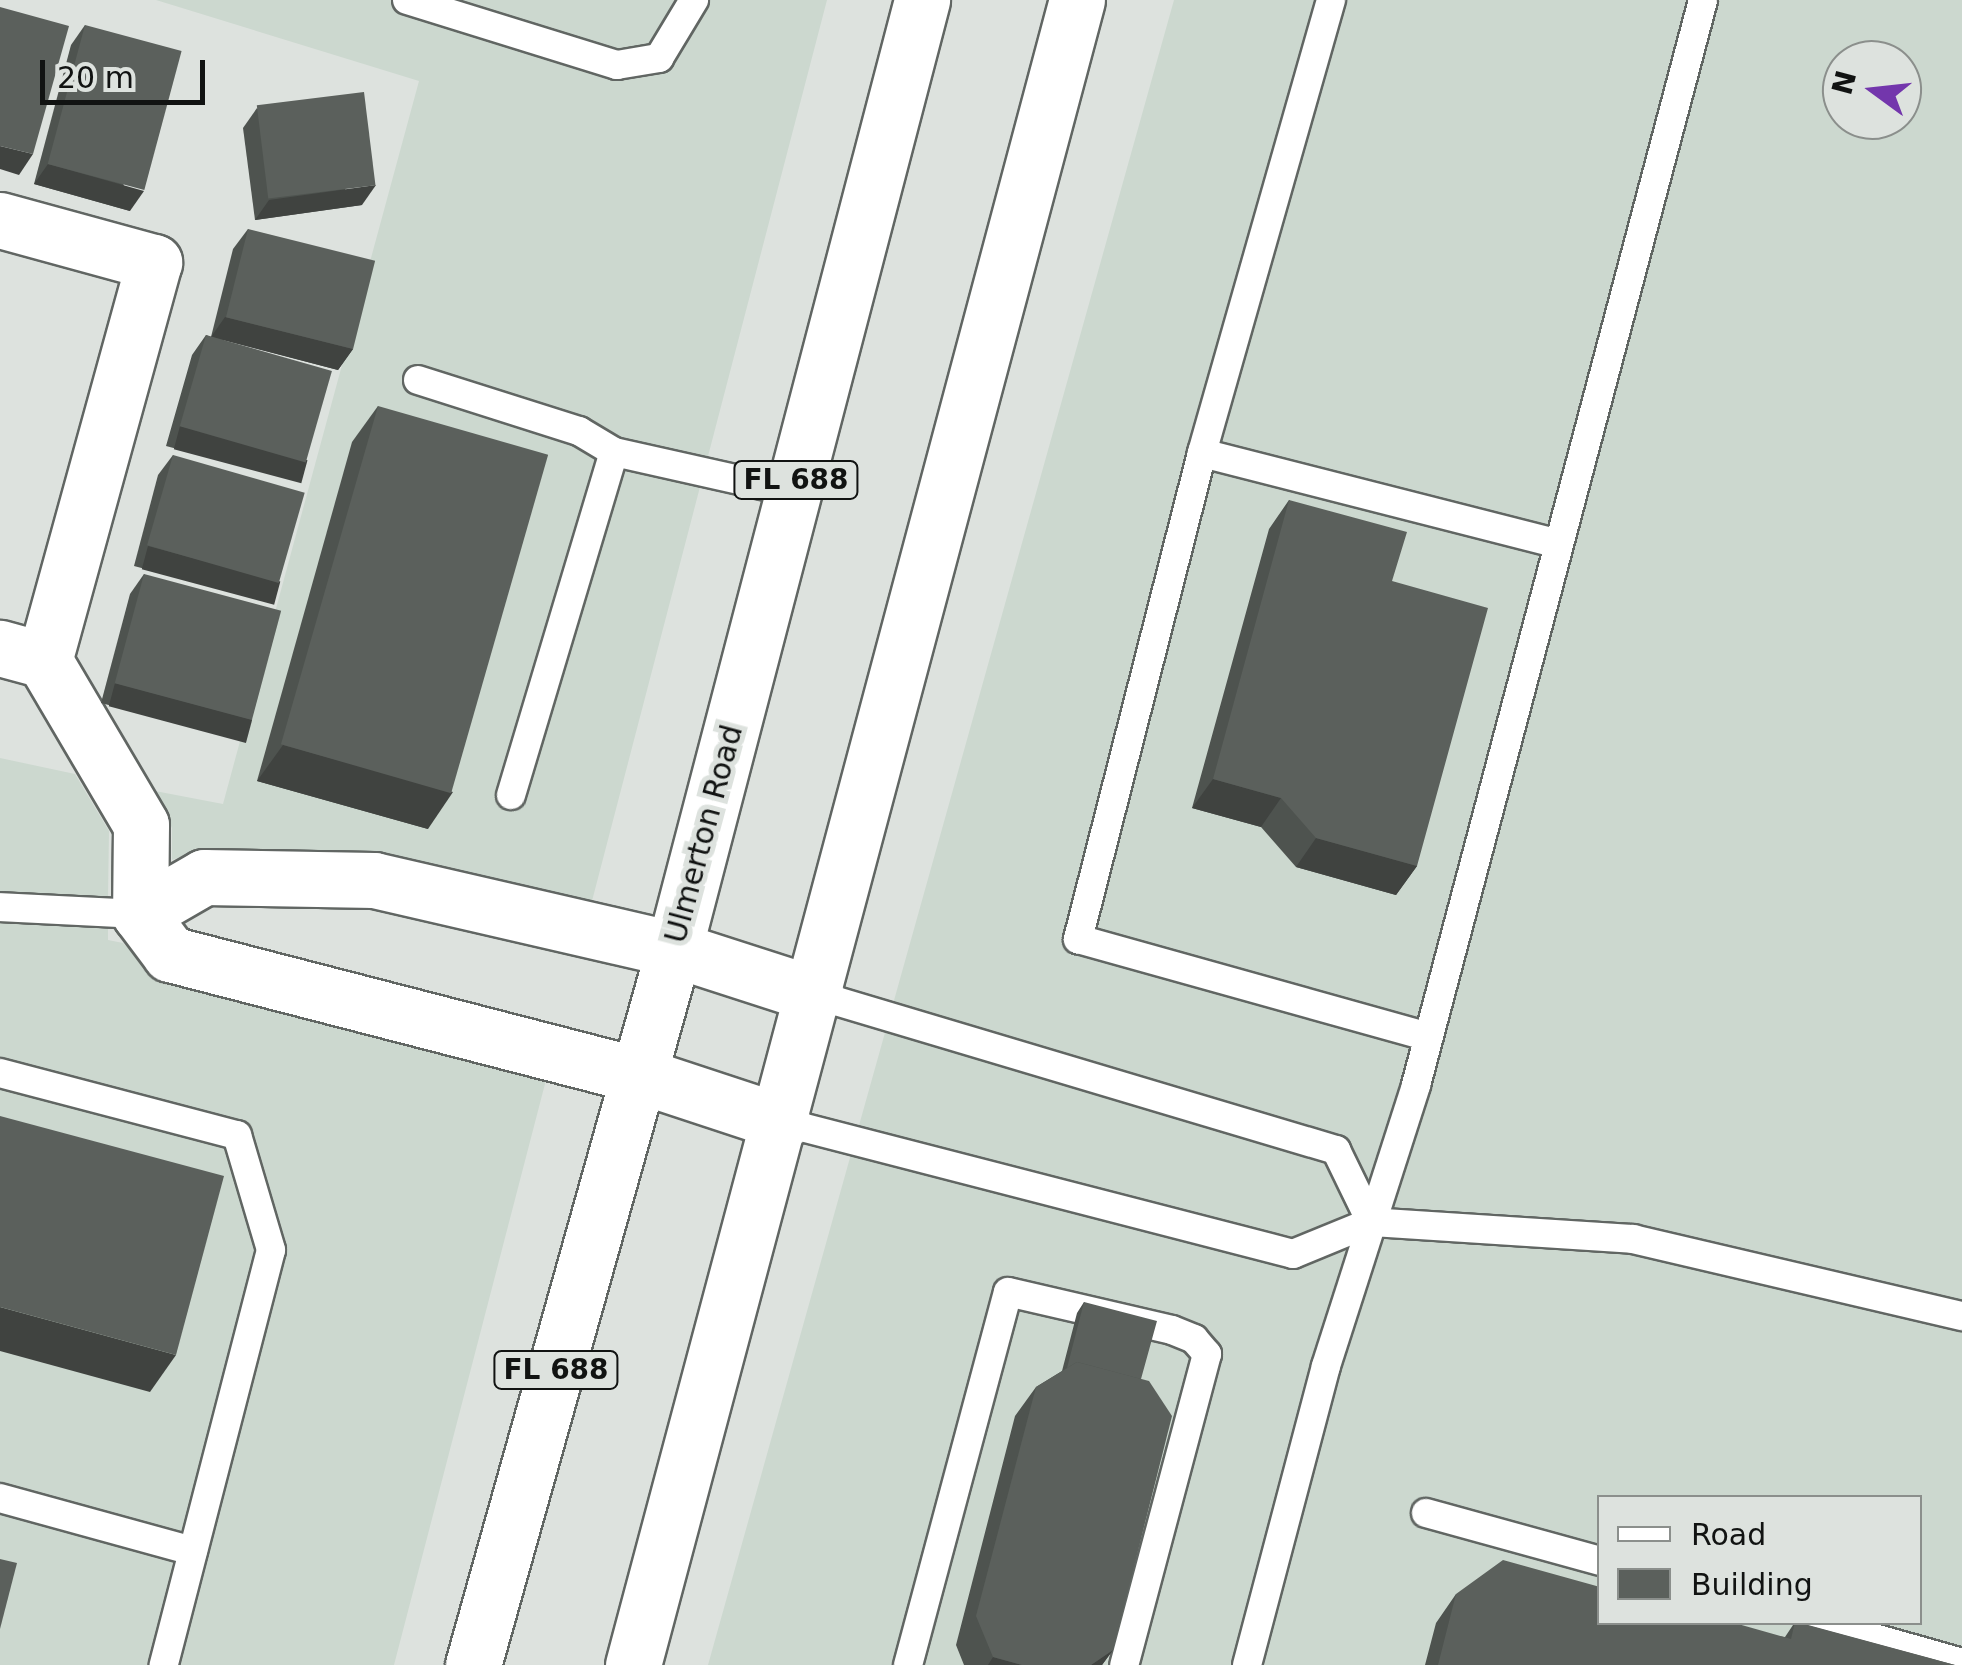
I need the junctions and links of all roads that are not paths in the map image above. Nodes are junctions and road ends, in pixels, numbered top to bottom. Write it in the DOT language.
graph roads {
  1 [pos="407,0"];
  2 [pos="694,0"];
  3 [pos="922,0"];
  4 [pos="1077,0"];
  5 [pos="1331,0"];
  6 [pos="1703,0"];
  7 [pos="0,220"];
  8 [pos="418,380"];
  9 [pos="614,452"];
  10 [pos="1202,453"];
  11 [pos="793,492"];
  12 [pos="1560,544"];
  13 [pos="22,654"];
  14 [pos="510,796"];
  15 [pos="0,907"];
  16 [pos="140,914"];
  17 [pos="674,950"];
  18 [pos="816,995"];
  19 [pos="1429,1037"];
  20 [pos="0,1073"];
  21 [pos="639,1075"];
  22 [pos="782,1122"];
  23 [pos="1371,1222"];
  24 [pos="1962,1316"];
  25 [pos="0,1498"];
  26 [pos="1426,1513"];
  27 [pos="193,1552"];
  28 [pos="1597,1561"];
  29 [pos="1829,1625"];
  30 [pos="1962,1663"];
  31 [pos="164,1665"];
  32 [pos="473,1665"];
  33 [pos="633,1665"];
  34 [pos="908,1665"];
  35 [pos="1124,1665"];
  36 [pos="1247,1665"];
  1 -- 2 [label="lane"];
  3 -- 11 [label="main road, Ulmerton Road / FL 688"];
  4 -- 18 [label="main road"];
  5 -- 10 [label="lane"];
  6 -- 12 [label="lane"];
  7 -- 13 [label="main road"];
  8 -- 9 [label="lane"];
  9 -- 11 [label="lane"];
  9 -- 14 [label="lane"];
  10 -- 12 [label="lane"];
  10 -- 19 [label="lane"];
  11 -- 17 [label="main road, Ulmerton Road / FL 688"];
  12 -- 19 [label="lane"];
  13 -- 16 [label="main road"];
  15 -- 16 [label="lane"];
  16 -- 17 [label="main road"];
  16 -- 21 [label="main road"];
  17 -- 18 [label="main road"];
  17 -- 21 [label="main road, Ulmerton Road / FL 688"];
  18 -- 22 [label="main road"];
  18 -- 23 [label="lane"];
  19 -- 23 [label="lane"];
  20 -- 27 [label="lane"];
  21 -- 22 [label="main road"];
  21 -- 32 [label="main road, Ulmerton Road / FL 688"];
  22 -- 23 [label="lane"];
  22 -- 33 [label="main road"];
  23 -- 24 [label="lane"];
  23 -- 36 [label="lane"];
  25 -- 27 [label="lane"];
  26 -- 28 [label="lane"];
  27 -- 31 [label="lane"];
  29 -- 30 [label="lane"];
  34 -- 35 [label="lane"];
}
